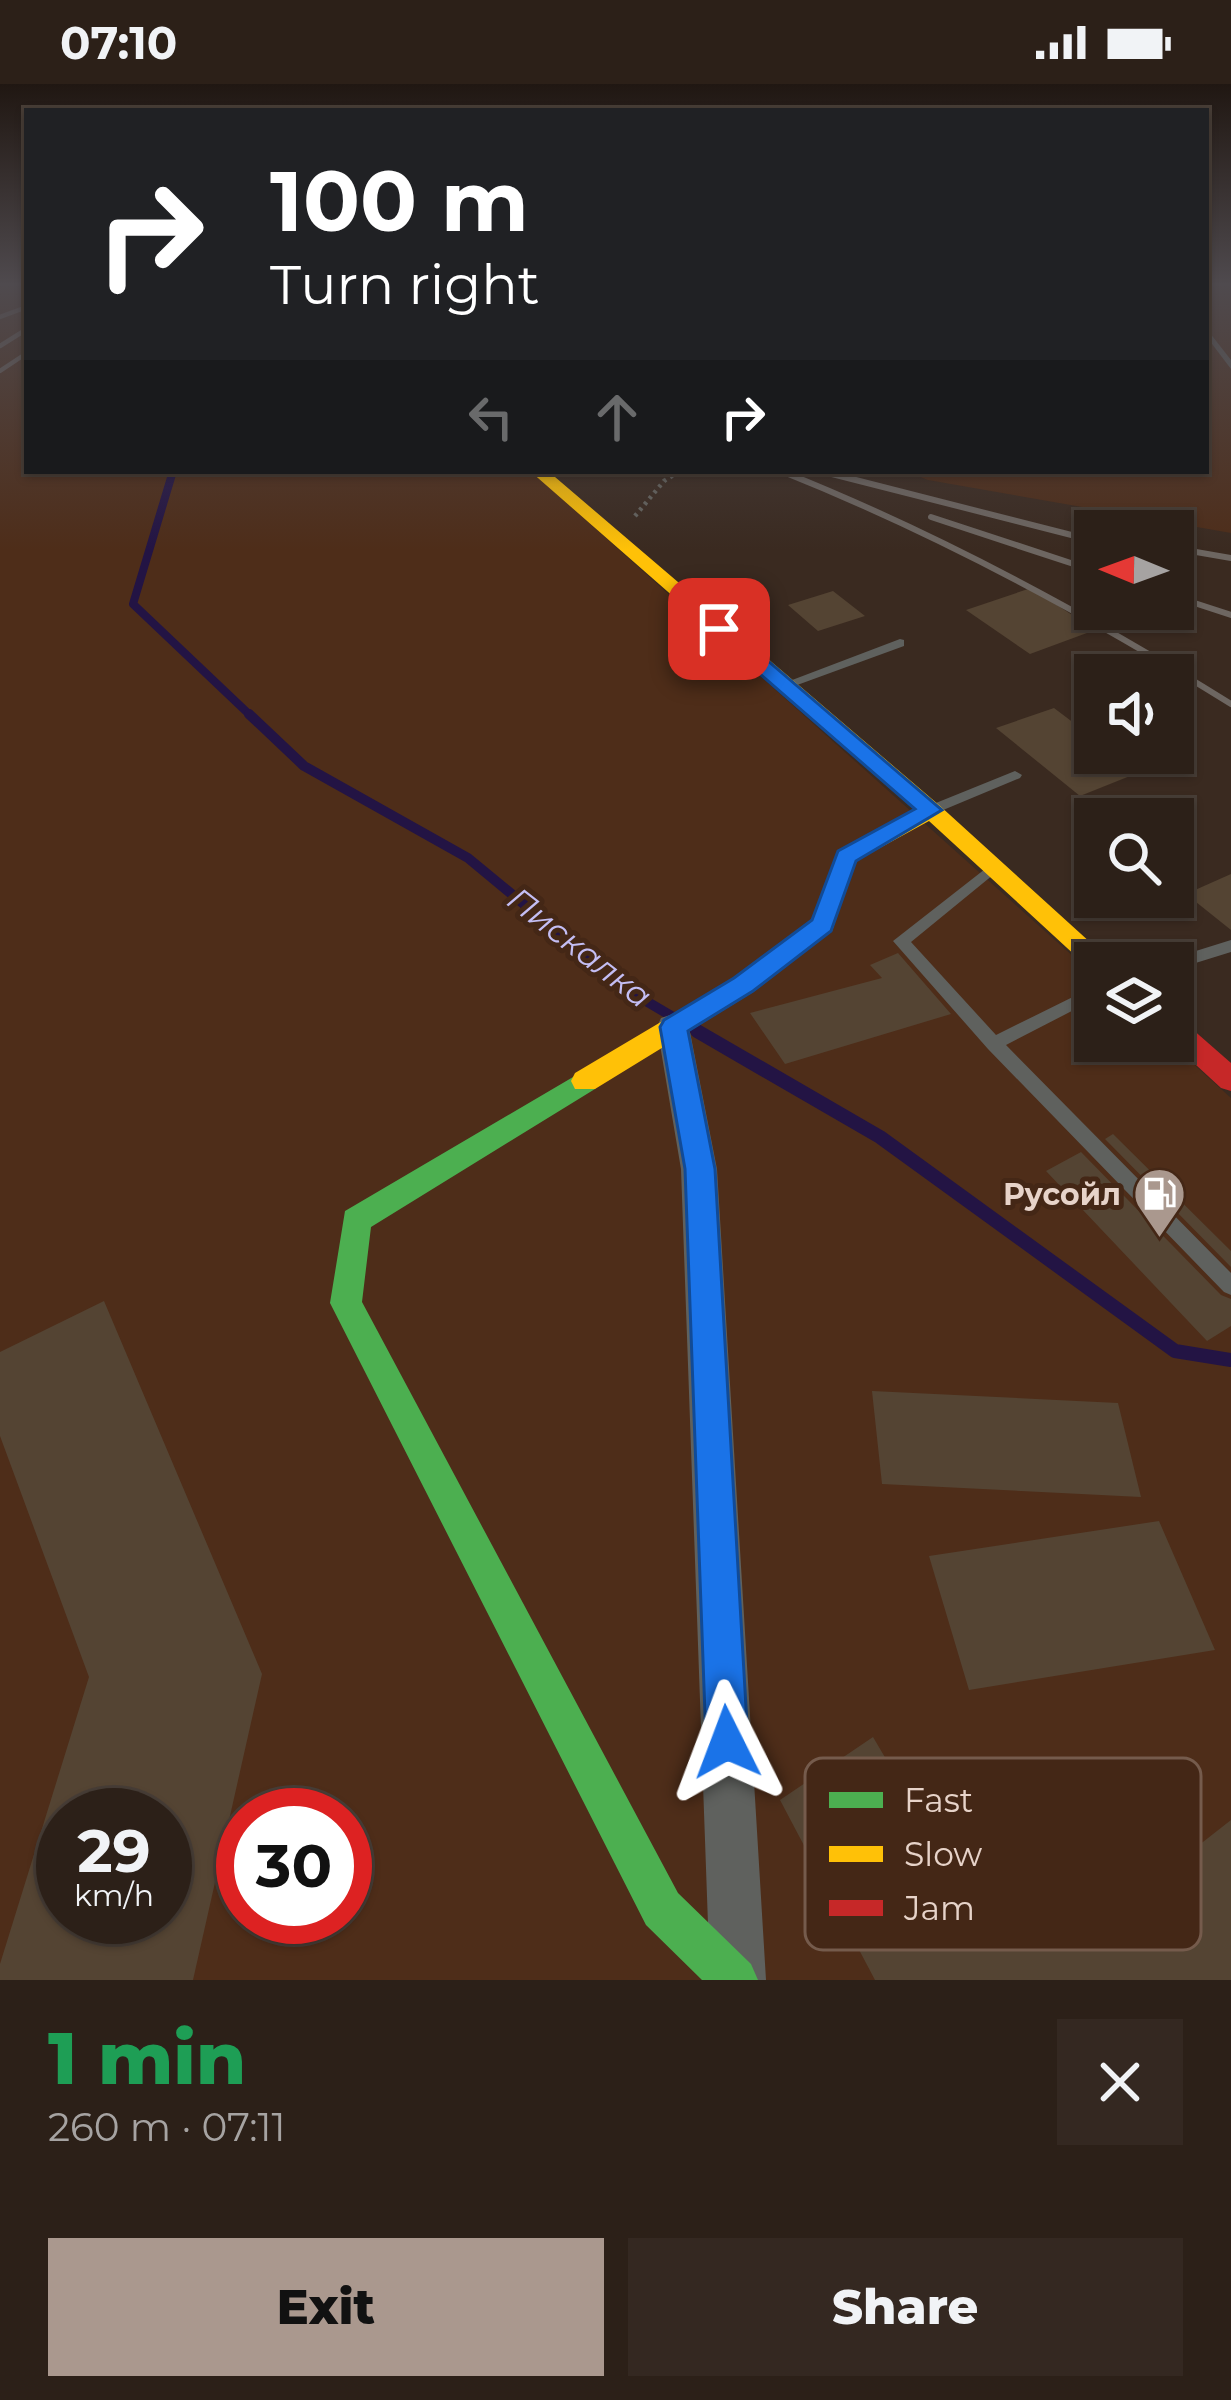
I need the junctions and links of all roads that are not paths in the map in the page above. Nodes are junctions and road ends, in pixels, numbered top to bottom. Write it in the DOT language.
graph roads {
  1 [pos="541,474"];
  2 [pos="900,643"];
  3 [pos="785,686"];
  4 [pos="1015,775"];
  5 [pos="931,810"];
  6 [pos="994,867"];
  7 [pos="1077,942"];
  8 [pos="1231,946"];
  9 [pos="1194,957"];
  10 [pos="1074,1003"];
  11 [pos="673,1027"];
  12 [pos="994,1044"];
  13 [pos="1194,1047"];
  14 [pos="1231,1080"];
  15 [pos="1231,1286"];
  16 [pos="736,1980"];
  1 -- 3 [label="street"];
  2 -- 3 [label="lane"];
  3 -- 5 [label="street"];
  4 -- 5 [label="lane"];
  5 -- 6 [label="street"];
  5 -- 11 [label="street"];
  6 -- 7 [label="street"];
  6 -- 12 [label="lane"];
  8 -- 9 [label="lane"];
  10 -- 12 [label="lane"];
  11 -- 16 [label="street"];
  11 -- 16 [label="street"];
  12 -- 15 [label="lane"];
  13 -- 14 [label="street"];
}
